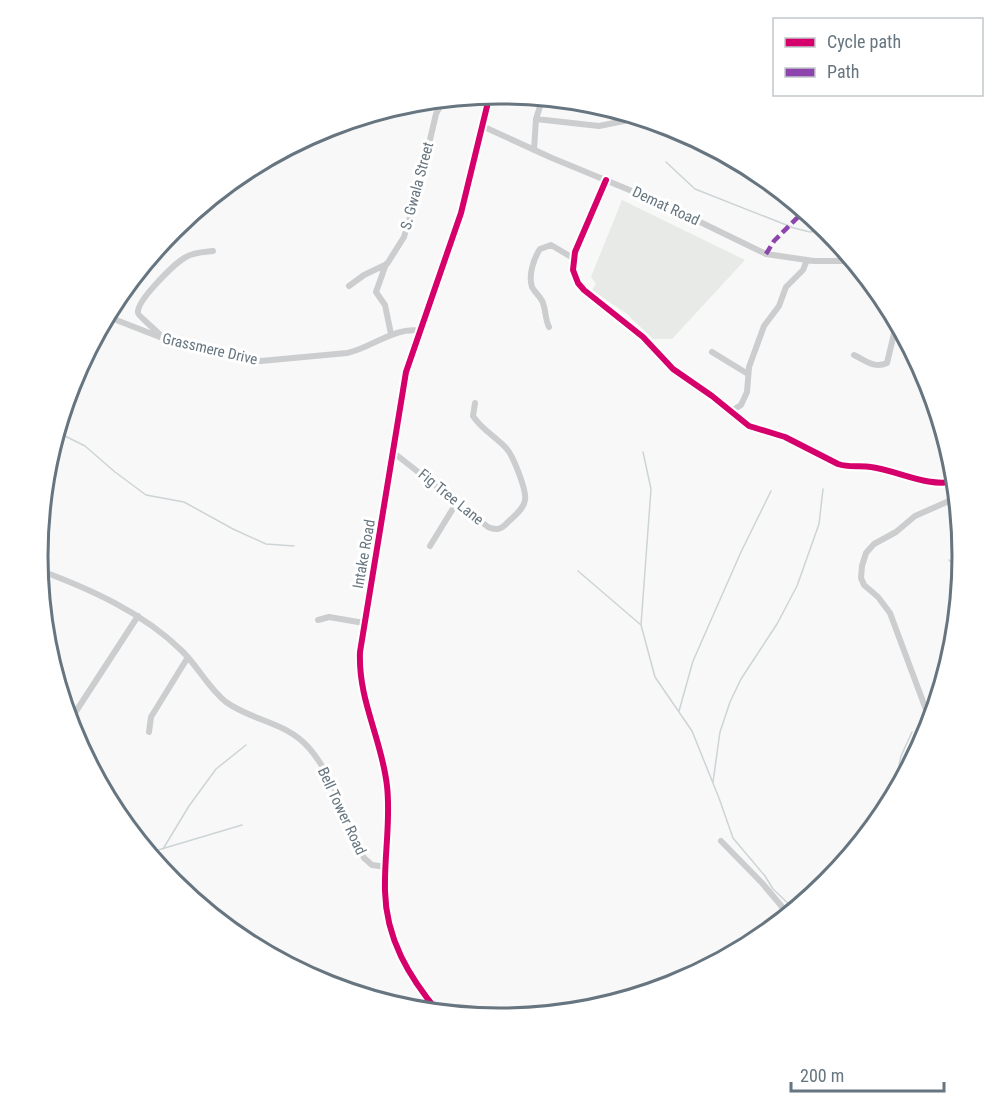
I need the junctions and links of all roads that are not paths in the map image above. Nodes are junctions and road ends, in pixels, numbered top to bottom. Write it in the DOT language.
graph roads {
  1 [pos="488,104"];
  2 [pos="540,105"];
  3 [pos="438,107"];
  4 [pos="536,119"];
  5 [pos="624,121"];
  6 [pos="482,126"];
  7 [pos="534,150"];
  8 [pos="606,180"];
  9 [pos="213,251"];
  10 [pos="573,258"];
  11 [pos="807,260"];
  12 [pos="843,261"];
  13 [pos="387,264"];
  14 [pos="349,286"];
  15 [pos="115,320"];
  16 [pos="549,327"];
  17 [pos="421,331"];
  18 [pos="391,334"];
  19 [pos="894,334"];
  20 [pos="164,339"];
  21 [pos="712,352"];
  22 [pos="854,355"];
  23 [pos="748,374"];
  24 [pos="475,403"];
  25 [pos="730,412"];
  26 [pos="394,453"];
  27 [pos="947,483"];
  28 [pos="949,501"];
  29 [pos="457,502"];
  30 [pos="430,546"];
  31 [pos="49,574"];
  32 [pos="138,616"];
  33 [pos="318,620"];
  34 [pos="364,623"];
  35 [pos="188,657"];
  36 [pos="926,708"];
  37 [pos="76,712"];
  38 [pos="149,732"];
  39 [pos="721,841"];
  40 [pos="386,867"];
  41 [pos="784,909"];
  42 [pos="430,1001"];
  43 [pos="432,1003"];
  1 -- 6 [label="street, Intake Road"];
  2 -- 4 [label="street"];
  3 -- 13 [label="street, S. Gwala Street"];
  4 -- 5 [label="street"];
  4 -- 7 [label="street"];
  6 -- 7 [label="street, Demat Road"];
  6 -- 17 [label="street, Intake Road"];
  7 -- 8 [label="street, Demat Road"];
  8 -- 10 [label="street"];
  8 -- 11 [label="street, Demat Road"];
  9 -- 20 [label="street"];
  10 -- 16 [label="street"];
  10 -- 25 [label="street"];
  11 -- 12 [label="street, Demat Road"];
  11 -- 23 [label="street"];
  13 -- 14 [label="street"];
  13 -- 18 [label="street, S. Gwala Street"];
  15 -- 20 [label="street, Grassmere Drive"];
  17 -- 18 [label="street, Grassmere Drive"];
  17 -- 26 [label="street, Intake Road"];
  18 -- 20 [label="street, Grassmere Drive"];
  19 -- 22 [label="street"];
  21 -- 23 [label="street"];
  23 -- 25 [label="street"];
  24 -- 29 [label="street, Fig Tree Lane"];
  25 -- 27 [label="street"];
  26 -- 29 [label="street, Fig Tree Lane"];
  26 -- 34 [label="street, Intake Road"];
  28 -- 36 [label="street"];
  29 -- 30 [label="street"];
  31 -- 32 [label="street, Bell Tower Road"];
  32 -- 35 [label="street, Bell Tower Road"];
  32 -- 37 [label="street"];
  33 -- 34 [label="street"];
  34 -- 40 [label="street, Intake Road"];
  35 -- 38 [label="street"];
  35 -- 40 [label="street, Bell Tower Road"];
  39 -- 41 [label="street"];
  40 -- 42 [label="street, Intake Road"];
  42 -- 43 [label="street, Intake Road"];
}
